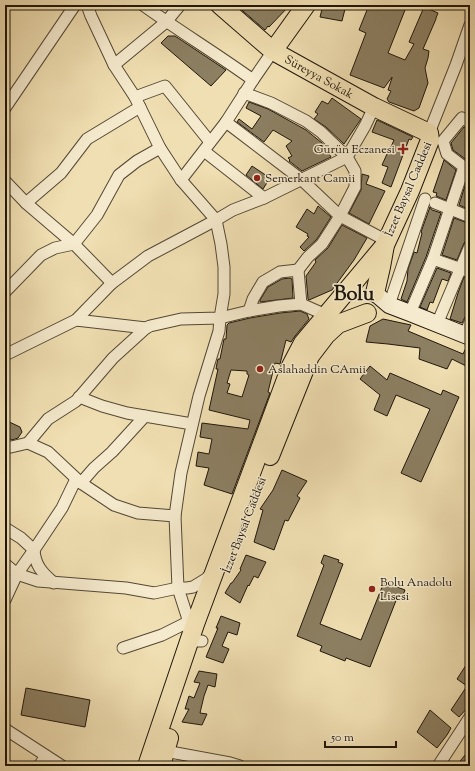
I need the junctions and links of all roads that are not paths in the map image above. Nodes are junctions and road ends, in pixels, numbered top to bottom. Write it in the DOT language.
graph roads {
  1 [pos="75,5"];
  2 [pos="87,5"];
  3 [pos="143,5"];
  4 [pos="180,5"];
  5 [pos="220,5"];
  6 [pos="306,5"];
  7 [pos="166,22"];
  8 [pos="470,25"];
  9 [pos="273,51"];
  10 [pos="114,65"];
  11 [pos="253,80"];
  12 [pos="244,93"];
  13 [pos="137,102"];
  14 [pos="374,107"];
  15 [pos="5,108"];
  16 [pos="226,122"];
  17 [pos="470,122"];
  18 [pos="430,133"];
  19 [pos="207,147"];
  20 [pos="160,148"];
  21 [pos="347,157"];
  22 [pos="467,169"];
  23 [pos="181,180"];
  24 [pos="302,180"];
  25 [pos="5,181"];
  26 [pos="264,198"];
  27 [pos="26,203"];
  28 [pos="449,208"];
  29 [pos="340,216"];
  30 [pos="470,217"];
  31 [pos="216,220"];
  32 [pos="386,243"];
  33 [pos="74,244"];
  34 [pos="470,246"];
  35 [pos="433,259"];
  36 [pos="298,270"];
  37 [pos="465,270"];
  38 [pos="112,283"];
  39 [pos="347,288"];
  40 [pos="5,292"];
  41 [pos="375,293"];
  42 [pos="301,304"];
  43 [pos="389,306"];
  44 [pos="249,311"];
  45 [pos="367,313"];
  46 [pos="410,313"];
  47 [pos="326,315"];
  48 [pos="220,318"];
  49 [pos="76,320"];
  50 [pos="437,324"];
  51 [pos="146,328"];
  52 [pos="468,331"];
  53 [pos="5,355"];
  54 [pos="79,397"];
  55 [pos="145,416"];
  56 [pos="192,424"];
  57 [pos="28,443"];
  58 [pos="5,447"];
  59 [pos="78,481"];
  60 [pos="175,516"];
  61 [pos="5,528"];
  62 [pos="34,550"];
  63 [pos="5,564"];
  64 [pos="215,569"];
  65 [pos="17,574"];
  66 [pos="54,583"];
  67 [pos="178,588"];
  68 [pos="5,600"];
  69 [pos="206,610"];
  70 [pos="193,634"];
  71 [pos="124,648"];
  72 [pos="470,717"];
  73 [pos="5,729"];
  74 [pos="46,756"];
  75 [pos="163,759"];
  76 [pos="441,765"];
  77 [pos="39,766"];
  78 [pos="62,766"];
  79 [pos="148,766"];
  80 [pos="240,766"];
  1 -- 15 [label="street"];
  2 -- 10 [label="street"];
  3 -- 7 [label="street"];
  4 -- 7 [label="street"];
  5 -- 9 [label="main road, Süreyya Sokak"];
  6 -- 9 [label="main road"];
  7 -- 10 [label="street"];
  7 -- 11 [label="street"];
  8 -- 18 [label="street"];
  9 -- 11 [label="street"];
  9 -- 14 [label="main road, Süreyya Sokak"];
  10 -- 13 [label="street"];
  11 -- 12 [label="street"];
  12 -- 16 [label="street"];
  12 -- 21 [label="street"];
  13 -- 19 [label="street"];
  13 -- 20 [label="street"];
  13 -- 27 [label="street"];
  14 -- 18 [label="main road, Süreyya Sokak"];
  14 -- 21 [label="street"];
  16 -- 19 [label="street"];
  16 -- 24 [label="street"];
  17 -- 22 [label="street"];
  18 -- 32 [label="main road, İzzet Baysal Caddesi"];
  19 -- 23 [label="street"];
  19 -- 26 [label="street"];
  20 -- 23 [label="street"];
  20 -- 33 [label="street"];
  21 -- 24 [label="street"];
  21 -- 29 [label="street"];
  22 -- 28 [label="street"];
  23 -- 31 [label="street"];
  24 -- 26 [label="street"];
  24 -- 29 [label="street"];
  25 -- 27 [label="street"];
  26 -- 31 [label="street"];
  27 -- 33 [label="street"];
  28 -- 30 [label="street"];
  28 -- 35 [label="street"];
  28 -- 43 [label="street"];
  29 -- 32 [label="street"];
  29 -- 36 [label="street"];
  31 -- 38 [label="street"];
  31 -- 48 [label="street"];
  32 -- 39 [label="main road, İzzet Baysal Caddesi"];
  32 -- 41 [label="main road, İzzet Baysal Caddesi"];
  33 -- 38 [label="street"];
  33 -- 40 [label="street"];
  34 -- 37 [label="street"];
  35 -- 37 [label="street"];
  35 -- 46 [label="street"];
  36 -- 42 [label="street"];
  36 -- 44 [label="street"];
  37 -- 50 [label="street"];
  38 -- 49 [label="street"];
  39 -- 41 [label="main road"];
  39 -- 45 [label="main road"];
  39 -- 47 [label="main road, İzzet Baysal Caddesi"];
  41 -- 43 [label="main road"];
  41 -- 45 [label="main road"];
  42 -- 44 [label="street"];
  42 -- 47 [label="street"];
  43 -- 45 [label="main road"];
  43 -- 46 [label="main road"];
  44 -- 48 [label="street"];
  45 -- 69 [label="main road, İzzet Baysal Caddesi"];
  46 -- 50 [label="main road"];
  47 -- 64 [label="main road, İzzet Baysal Caddesi"];
  48 -- 51 [label="street"];
  48 -- 56 [label="street"];
  49 -- 51 [label="street"];
  49 -- 53 [label="street"];
  50 -- 52 [label="main road"];
  51 -- 54 [label="street"];
  54 -- 55 [label="street"];
  54 -- 57 [label="street"];
  55 -- 56 [label="street"];
  55 -- 59 [label="street"];
  56 -- 60 [label="street"];
  57 -- 58 [label="street"];
  57 -- 59 [label="street"];
  59 -- 60 [label="street"];
  59 -- 62 [label="street"];
  60 -- 67 [label="street"];
  61 -- 62 [label="street"];
  62 -- 65 [label="street"];
  62 -- 66 [label="street"];
  63 -- 65 [label="street"];
  64 -- 67 [label="street"];
  64 -- 69 [label="main road, İzzet Baysal Caddesi"];
  65 -- 66 [label="street"];
  65 -- 68 [label="street"];
  66 -- 67 [label="street"];
  67 -- 69 [label="street"];
  67 -- 70 [label="street"];
  69 -- 70 [label="main road, İzzet Baysal Caddesi"];
  70 -- 71 [label="street"];
  70 -- 75 [label="main road, İzzet Baysal Caddesi"];
  70 -- 79 [label="main road, İzzet Baysal Caddesi"];
  72 -- 76 [label="street"];
  73 -- 74 [label="street"];
  74 -- 77 [label="street"];
  74 -- 78 [label="street"];
  75 -- 80 [label="street"];
}
